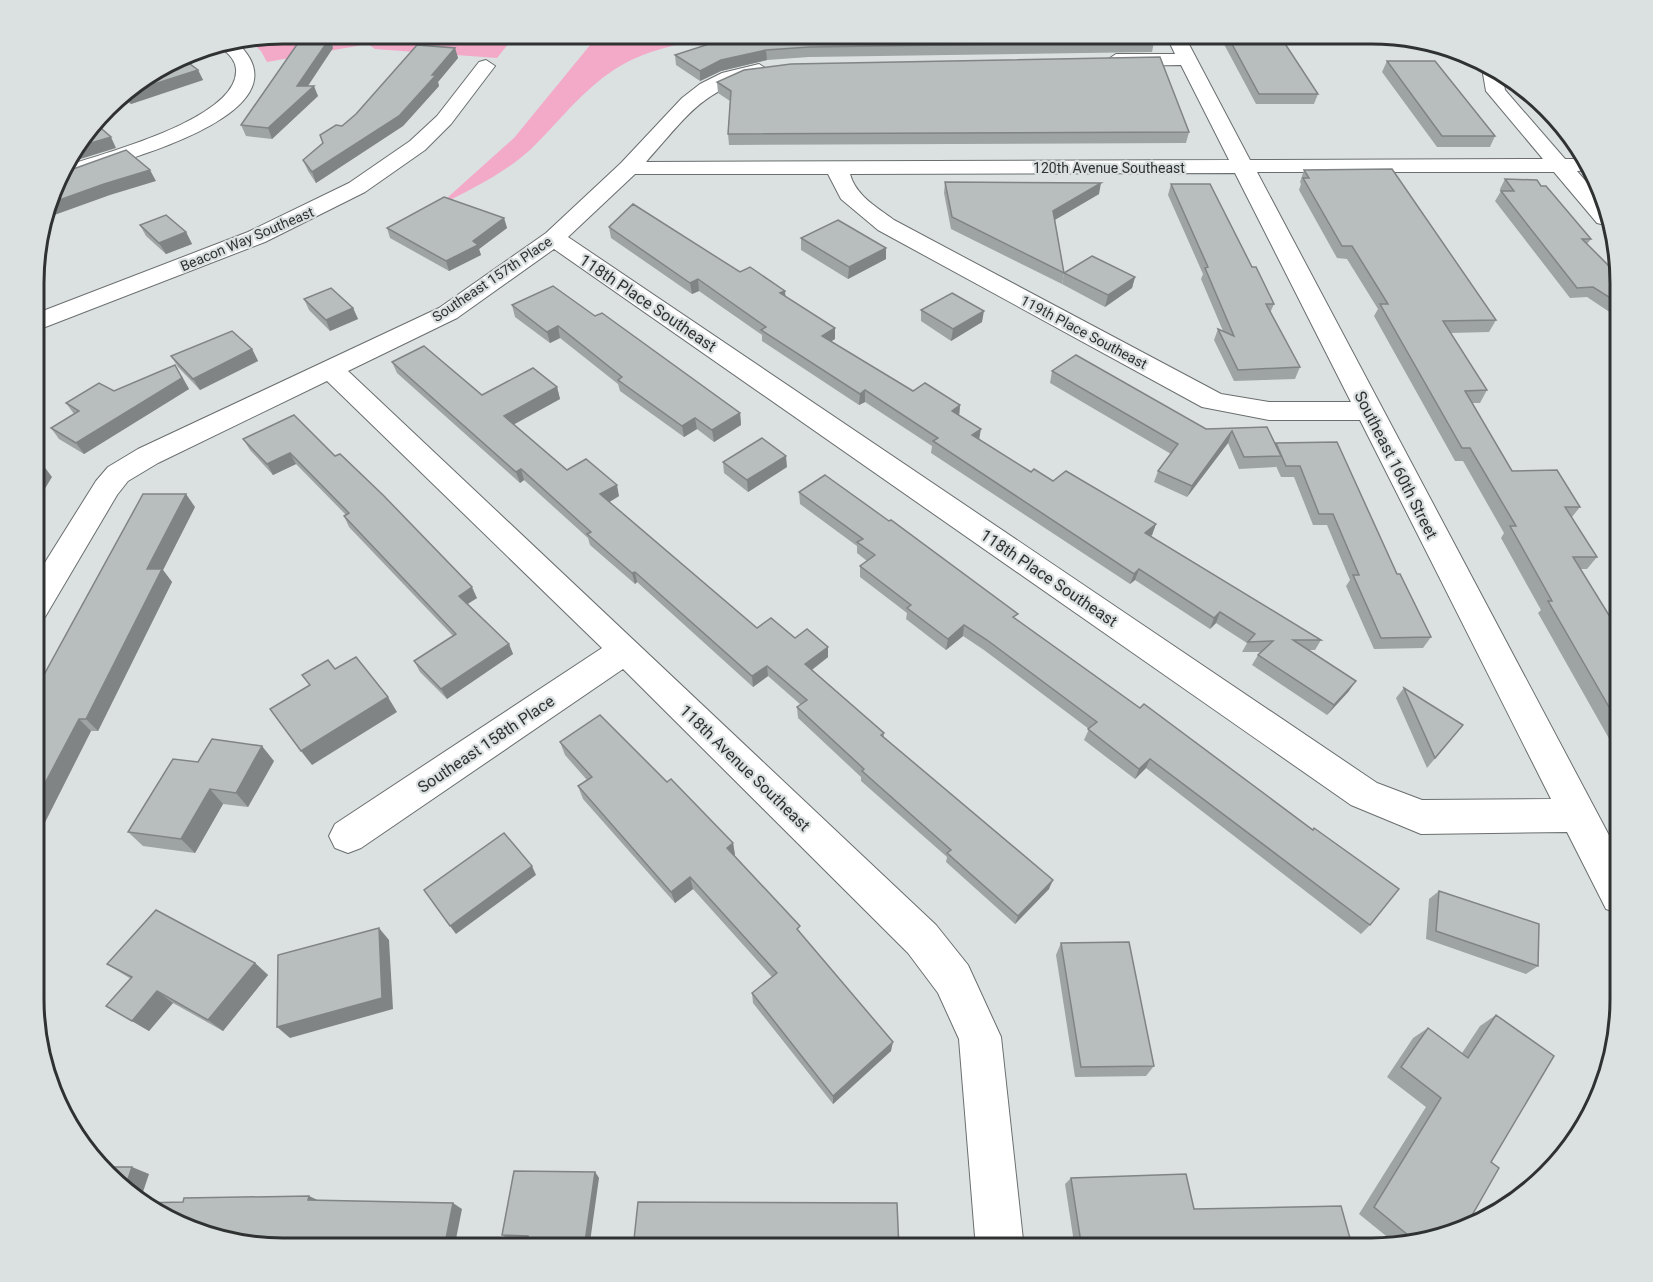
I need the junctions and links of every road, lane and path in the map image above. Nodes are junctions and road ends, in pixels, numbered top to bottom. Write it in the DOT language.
graph roads {
  1 [pos="1180,44"];
  2 [pos="232,49"];
  3 [pos="1187,59"];
  4 [pos="1093,60"];
  5 [pos="486,66"];
  6 [pos="778,68"];
  7 [pos="1493,78"];
  8 [pos="1559,165"];
  9 [pos="1578,165"];
  10 [pos="1243,167"];
  11 [pos="629,168"];
  12 [pos="838,168"];
  13 [pos="71,171"];
  14 [pos="1598,210"];
  15 [pos="554,238"];
  16 [pos="44,320"];
  17 [pos="331,370"];
  18 [pos="1367,411"];
  19 [pos="44,591"];
  20 [pos="624,651"];
  21 [pos="1578,815"];
  22 [pos="348,836"];
  23 [pos="1610,877"];
  24 [pos="999,1238"];
  1 -- 3 [label="street, Southeast 160th Street"];
  2 -- 13 [label="street"];
  3 -- 4 [label="street"];
  3 -- 10 [label="street, Southeast 160th Street"];
  5 -- 16 [label="street, Beacon Way Southeast"];
  6 -- 11 [label="street, Southeast 157th Place"];
  7 -- 8 [label="street"];
  8 -- 9 [label="street, 120th Avenue Southeast"];
  8 -- 10 [label="street, 120th Avenue Southeast"];
  8 -- 14 [label="street"];
  10 -- 12 [label="street, 120th Avenue Southeast"];
  10 -- 18 [label="street, Southeast 160th Street"];
  11 -- 12 [label="street, 120th Avenue Southeast"];
  11 -- 15 [label="street, Southeast 157th Place"];
  12 -- 18 [label="street, 119th Place Southeast"];
  15 -- 17 [label="street, Southeast 157th Place"];
  15 -- 21 [label="street, 118th Place Southeast"];
  17 -- 19 [label="street, Southeast 157th Place"];
  17 -- 20 [label="street, 118th Avenue Southeast"];
  18 -- 21 [label="street, Southeast 160th Street"];
  20 -- 22 [label="street, Southeast 158th Place"];
  20 -- 24 [label="street, 118th Avenue Southeast"];
  21 -- 23 [label="street, Southeast 160th Street"];
}
